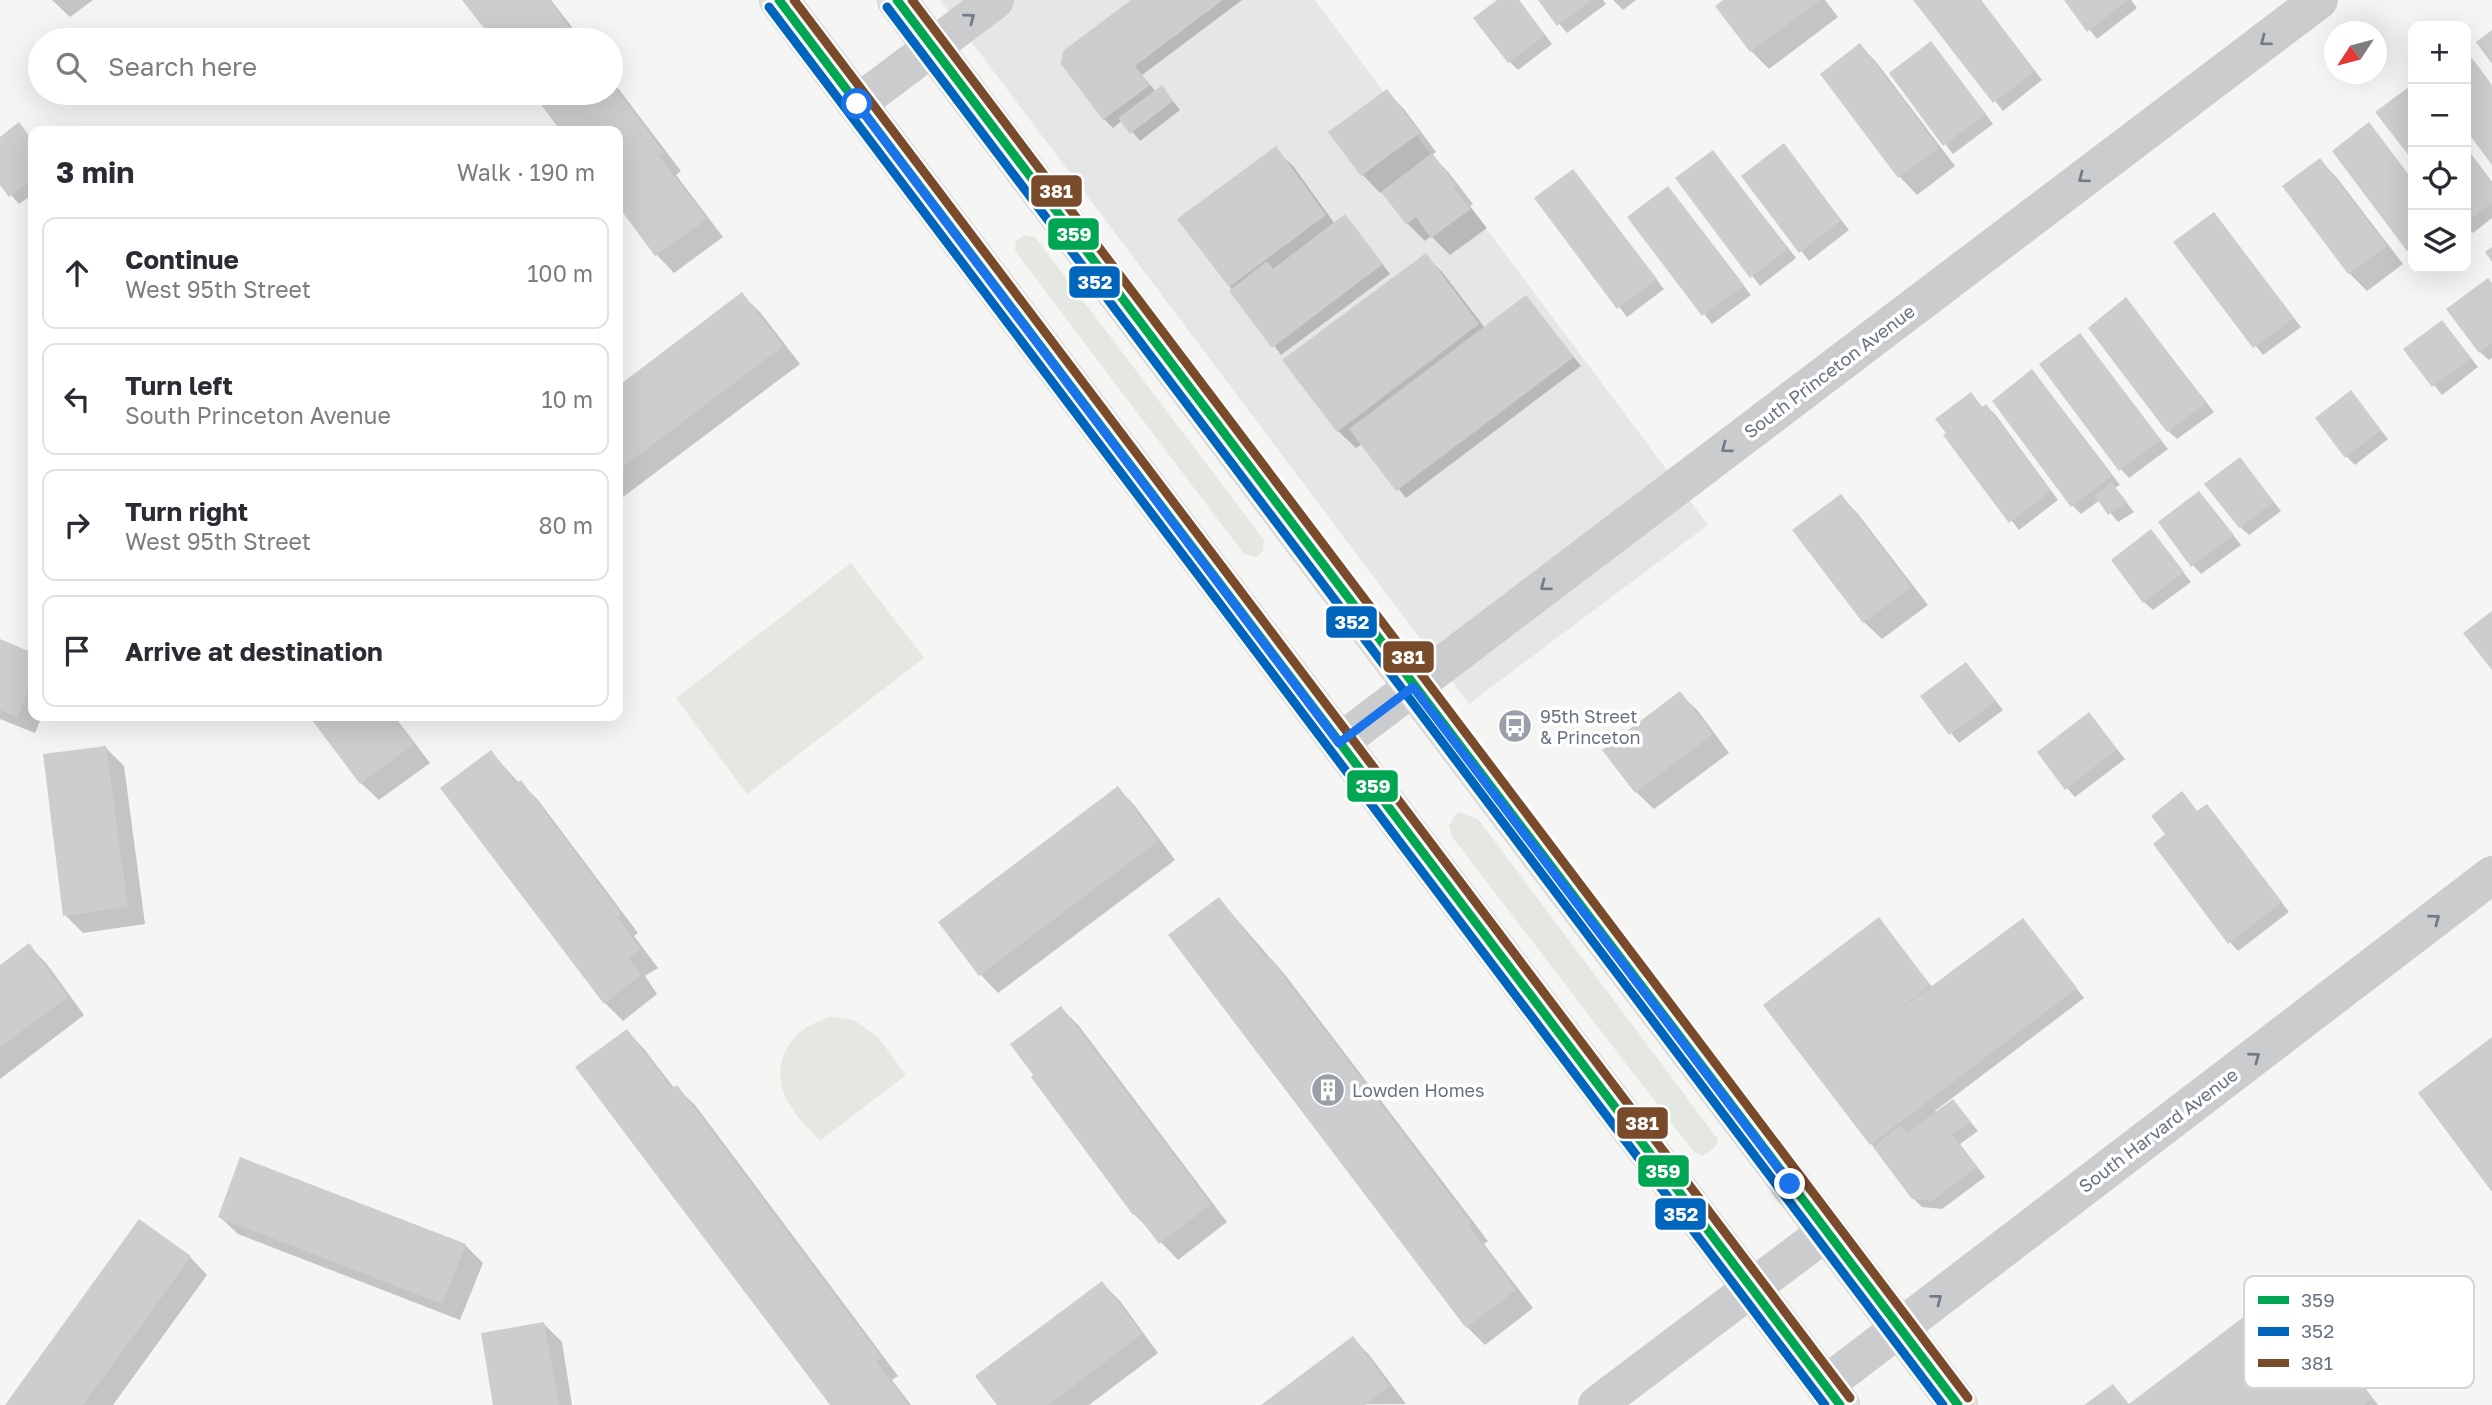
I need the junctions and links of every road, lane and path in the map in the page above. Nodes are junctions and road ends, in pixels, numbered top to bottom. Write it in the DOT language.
graph roads {
  1 [pos="779,0"];
  2 [pos="897,0"];
  3 [pos="995,0"];
  4 [pos="2319,0"];
  5 [pos="932,47"];
  6 [pos="857,104"];
  7 [pos="1413,687"];
  8 [pos="1339,743"];
  9 [pos="2492,875"];
  10 [pos="1826,1232"];
  11 [pos="1752,1288"];
  12 [pos="1899,1328"];
  13 [pos="1832,1395"];
  14 [pos="1597,1405"];
  15 [pos="1958,1405"];
  1 -- 6 [label="main road"];
  2 -- 5 [label="main road"];
  5 -- 3 [label="street, one-way"];
  4 -- 7 [label="street, South Princeton Avenue, one-way"];
  5 -- 6 [label="street"];
  5 -- 7 [label="main road"];
  6 -- 8 [label="main road"];
  7 -- 8 [label="street, South Princeton Avenue"];
  7 -- 10 [label="main road"];
  8 -- 11 [label="main road"];
  12 -- 9 [label="street, South Harvard Avenue, one-way"];
  10 -- 11 [label="street"];
  10 -- 12 [label="main road"];
  11 -- 13 [label="main road"];
  11 -- 14 [label="street"];
  12 -- 13 [label="street, South Harvard Avenue"];
  12 -- 15 [label="main road"];
}
